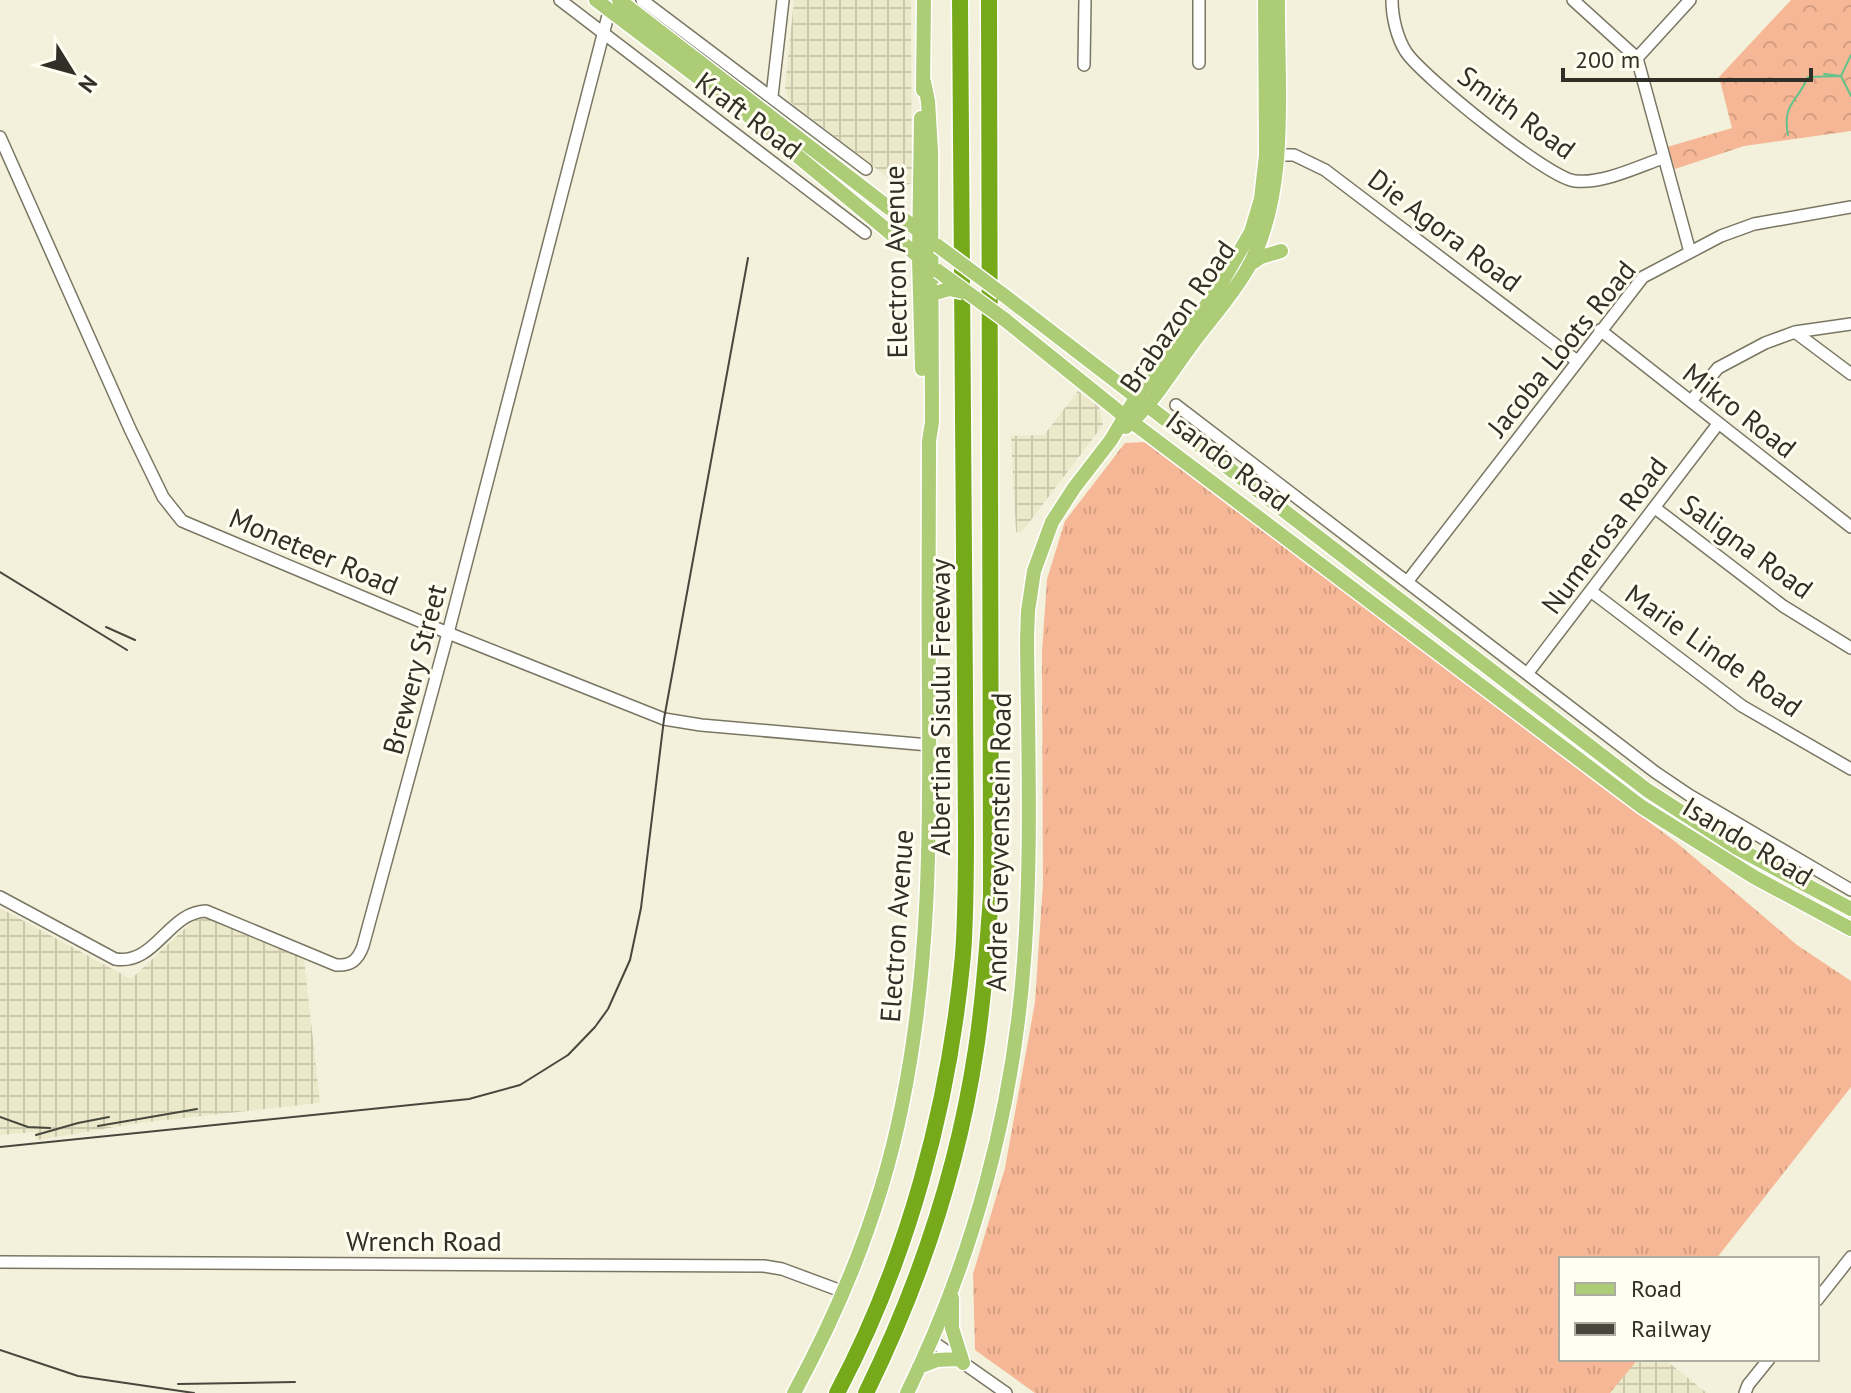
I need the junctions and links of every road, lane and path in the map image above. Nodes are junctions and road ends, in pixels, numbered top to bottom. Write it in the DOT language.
graph roads {
  1 [pos="560,0"];
  2 [pos="596,0"];
  3 [pos="642,0"];
  4 [pos="783,0"];
  5 [pos="924,0"];
  6 [pos="960,0"];
  7 [pos="989,0"];
  8 [pos="1085,0"];
  9 [pos="1199,0"];
  10 [pos="1265,0"];
  11 [pos="1278,0"];
  12 [pos="1392,0"];
  13 [pos="1573,0"];
  14 [pos="1690,0"];
  15 [pos="614,3"];
  16 [pos="604,34"];
  17 [pos="1271,44"];
  18 [pos="1637,58"];
  19 [pos="1199,63"];
  20 [pos="1084,65"];
  21 [pos="924,82"];
  22 [pos="772,96"];
  23 [pos="0,137"];
  24 [pos="1271,154"];
  25 [pos="1663,158"];
  26 [pos="866,169"];
  27 [pos="863,187"];
  28 [pos="919,188"];
  29 [pos="1851,207"];
  30 [pos="884,229"];
  31 [pos="865,233"];
  32 [pos="930,240"];
  33 [pos="1281,251"];
  34 [pos="1690,252"];
  35 [pos="929,265"];
  36 [pos="1248,266"];
  37 [pos="930,293"];
  38 [pos="971,295"];
  39 [pos="1851,324"];
  40 [pos="1600,330"];
  41 [pos="1795,332"];
  42 [pos="1577,361"];
  43 [pos="1851,374"];
  44 [pos="1142,400"];
  45 [pos="1691,401"];
  46 [pos="1176,405"];
  47 [pos="1128,418"];
  48 [pos="1718,424"];
  49 [pos="1655,508"];
  50 [pos="1851,527"];
  51 [pos="1407,582"];
  52 [pos="1592,592"];
  53 [pos="448,633"];
  54 [pos="1851,648"];
  55 [pos="1527,674"];
  56 [pos="929,745"];
  57 [pos="1851,769"];
  58 [pos="1851,890"];
  59 [pos="0,897"];
  60 [pos="1851,909"];
  61 [pos="1851,929"];
  62 [pos="1851,1257"];
  63 [pos="0,1262"];
  64 [pos="953,1285"];
  65 [pos="844,1292"];
  66 [pos="1819,1297"];
  67 [pos="932,1341"];
  68 [pos="960,1361"];
  69 [pos="1768,1361"];
  70 [pos="919,1367"];
  71 [pos="794,1393"];
  72 [pos="837,1393"];
  73 [pos="866,1393"];
  74 [pos="907,1393"];
  75 [pos="1006,1393"];
  76 [pos="1745,1393"];
  1 -- 16 [label="street"];
  2 -- 15 [label="main road, Isando Road"];
  3 -- 22 [label="street"];
  4 -- 22 [label="street"];
  5 -- 21 [label="main road, Electron Avenue"];
  6 -- 72 [label="highway, Albertina Sisulu Freeway"];
  7 -- 73 [label="highway, Albertina Sisulu Freeway"];
  8 -- 20 [label="street"];
  9 -- 19 [label="street"];
  10 -- 17 [label="main road, Brabazon Road"];
  11 -- 17 [label="main road, Brabazon Road"];
  12 -- 25 [label="street, Smith Road"];
  13 -- 18 [label="street"];
  14 -- 18 [label="street"];
  15 -- 16 [label="street, Brewery Street"];
  15 -- 27 [label="main road, Isando Road"];
  15 -- 30 [label="main road, Isando Road"];
  16 -- 31 [label="street, Kraft Road"];
  16 -- 53 [label="street, Brewery Street"];
  17 -- 24 [label="main road, Brabazon Road"];
  18 -- 25 [label="street"];
  21 -- 28 [label="main road, Electron Avenue"];
  21 -- 32 [label="main road, Electron Avenue"];
  22 -- 26 [label="street"];
  23 -- 53 [label="street, Moneteer Road"];
  24 -- 36 [label="main road, Brabazon Road"];
  24 -- 42 [label="street, Die Agora Road"];
  24 -- 44 [label="main road, Brabazon Road"];
  25 -- 34 [label="street"];
  27 -- 28 [label="main road"];
  27 -- 32 [label="main road, Isando Road"];
  28 -- 32 [label="main road, Electron Avenue"];
  29 -- 34 [label="street, Jacoba Loots Road"];
  30 -- 35 [label="main road, Isando Road"];
  30 -- 37 [label="main road"];
  32 -- 35 [label="main road, Electron Avenue"];
  32 -- 44 [label="main road, Isando Road, bridge"];
  33 -- 36 [label="main road"];
  34 -- 40 [label="street, Jacoba Loots Road"];
  35 -- 37 [label="main road, Electron Avenue"];
  35 -- 38 [label="main road, Isando Road, bridge"];
  36 -- 44 [label="main road, Brabazon Road"];
  37 -- 38 [label="main road, bridge"];
  37 -- 56 [label="main road, Electron Avenue"];
  38 -- 47 [label="main road, Isando Road, bridge"];
  39 -- 41 [label="street"];
  40 -- 42 [label="street, Jacoba Loots Road"];
  40 -- 45 [label="street, Mikro Road"];
  41 -- 43 [label="street"];
  41 -- 45 [label="street"];
  42 -- 51 [label="street, Jacoba Loots Road"];
  44 -- 47 [label="main road, Brabazon Road"];
  44 -- 60 [label="main road, Isando Road"];
  45 -- 48 [label="street, Mikro Road"];
  46 -- 51 [label="street, Isando Road"];
  47 -- 61 [label="main road, Isando Road"];
  47 -- 64 [label="main road, Andre Greyvenstein Road"];
  48 -- 49 [label="street, Numerosa Road"];
  48 -- 50 [label="street, Mikro Road"];
  49 -- 52 [label="street, Numerosa Road"];
  49 -- 54 [label="street, Saligna Road"];
  51 -- 55 [label="street, Isando Road"];
  52 -- 55 [label="street, Numerosa Road"];
  52 -- 57 [label="street, Marie Linde Road"];
  53 -- 56 [label="street, Moneteer Road"];
  53 -- 59 [label="street, Brewery Street"];
  55 -- 58 [label="street, Isando Road"];
  56 -- 65 [label="main road, Electron Avenue"];
  62 -- 66 [label="street"];
  63 -- 65 [label="street, Wrench Road"];
  64 -- 67 [label="main road, Andre Greyvenstein Road"];
  64 -- 68 [label="main road"];
  65 -- 71 [label="main road, Electron Avenue"];
  67 -- 68 [label="street"];
  67 -- 70 [label="main road, Andre Greyvenstein Road"];
  68 -- 70 [label="main road"];
  68 -- 75 [label="street"];
  69 -- 76 [label="street"];
  70 -- 74 [label="main road, Andre Greyvenstein Road"];
}
